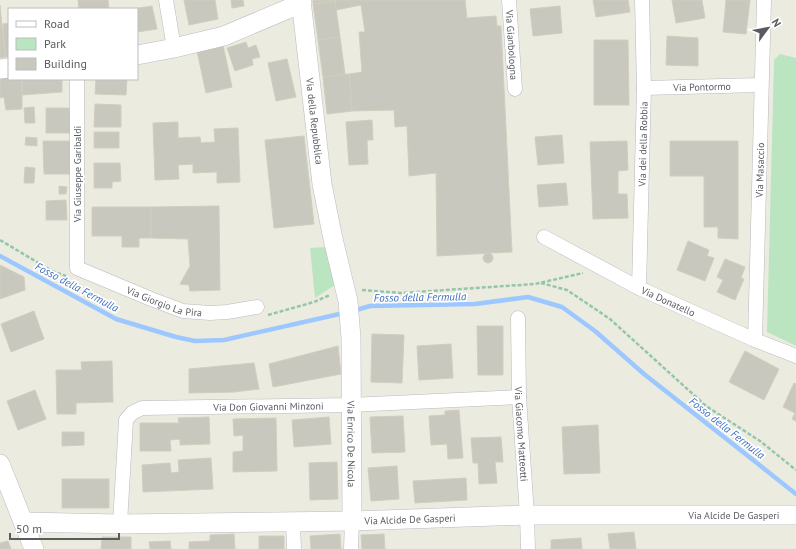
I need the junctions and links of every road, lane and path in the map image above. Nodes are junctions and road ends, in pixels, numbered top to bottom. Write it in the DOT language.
graph roads {
  1 [pos="166,0"];
  2 [pos="509,0"];
  3 [pos="642,0"];
  4 [pos="764,0"];
  5 [pos="302,2"];
  6 [pos="174,48"];
  7 [pos="138,55"];
  8 [pos="77,80"];
  9 [pos="761,85"];
  10 [pos="644,88"];
  11 [pos="515,89"];
  12 [pos="544,237"];
  13 [pos="77,268"];
  14 [pos="589,272"];
  15 [pos="541,282"];
  16 [pos="639,288"];
  17 [pos="345,289"];
  18 [pos="257,306"];
  19 [pos="518,318"];
  20 [pos="755,340"];
  21 [pos="796,356"];
  22 [pos="519,397"];
  23 [pos="350,405"];
  24 [pos="0,464"];
  25 [pos="796,470"];
  26 [pos="527,515"];
  27 [pos="796,515"];
  28 [pos="352,521"];
  29 [pos="23,522"];
  30 [pos="293,522"];
  31 [pos="120,524"];
  32 [pos="34,549"];
  33 [pos="294,549"];
  34 [pos="351,549"];
  35 [pos="528,549"];
  1 -- 6 [label="street"];
  2 -- 11 [label="street, Via Gianbologna"];
  3 -- 10 [label="street, Via dei della Robbia"];
  4 -- 9 [label="street, Via Masaccio"];
  5 -- 6 [label="street, Via della Repubblica"];
  5 -- 17 [label="street, Via della Repubblica"];
  6 -- 7 [label="street, Via della Repubblica"];
  8 -- 13 [label="street, Via Giuseppe Garibaldi"];
  9 -- 10 [label="street, Via Pontormo"];
  9 -- 20 [label="street, Via Masaccio"];
  10 -- 16 [label="street, Via dei della Robbia"];
  12 -- 16 [label="street, Via Donatello"];
  13 -- 18 [label="street, Via Giorgio La Pira"];
  14 -- 15 [label="path"];
  15 -- 17 [label="path"];
  15 -- 25 [label="path"];
  16 -- 20 [label="street, Via Donatello"];
  17 -- 23 [label="street, Via Enrico De Nicola"];
  19 -- 22 [label="street, Via Giacomo Matteotti"];
  20 -- 21 [label="street, Via Donatello"];
  22 -- 23 [label="street, Via Don Giovanni Minzoni"];
  22 -- 26 [label="street, Via Giacomo Matteotti"];
  23 -- 28 [label="street, Via Enrico De Nicola"];
  23 -- 31 [label="street, Via Don Giovanni Minzoni"];
  24 -- 29 [label="street"];
  26 -- 27 [label="street, Via Alcide De Gasperi"];
  26 -- 28 [label="street, Via Alcide De Gasperi"];
  26 -- 35 [label="street, Via Giacomo Matteotti"];
  28 -- 30 [label="street, Via Alcide De Gasperi"];
  28 -- 34 [label="street, Via Enrico De Nicola"];
  29 -- 31 [label="street, Via Alcide De Gasperi"];
  29 -- 32 [label="street"];
  30 -- 31 [label="street, Via Alcide De Gasperi"];
  30 -- 33 [label="street"];
}
